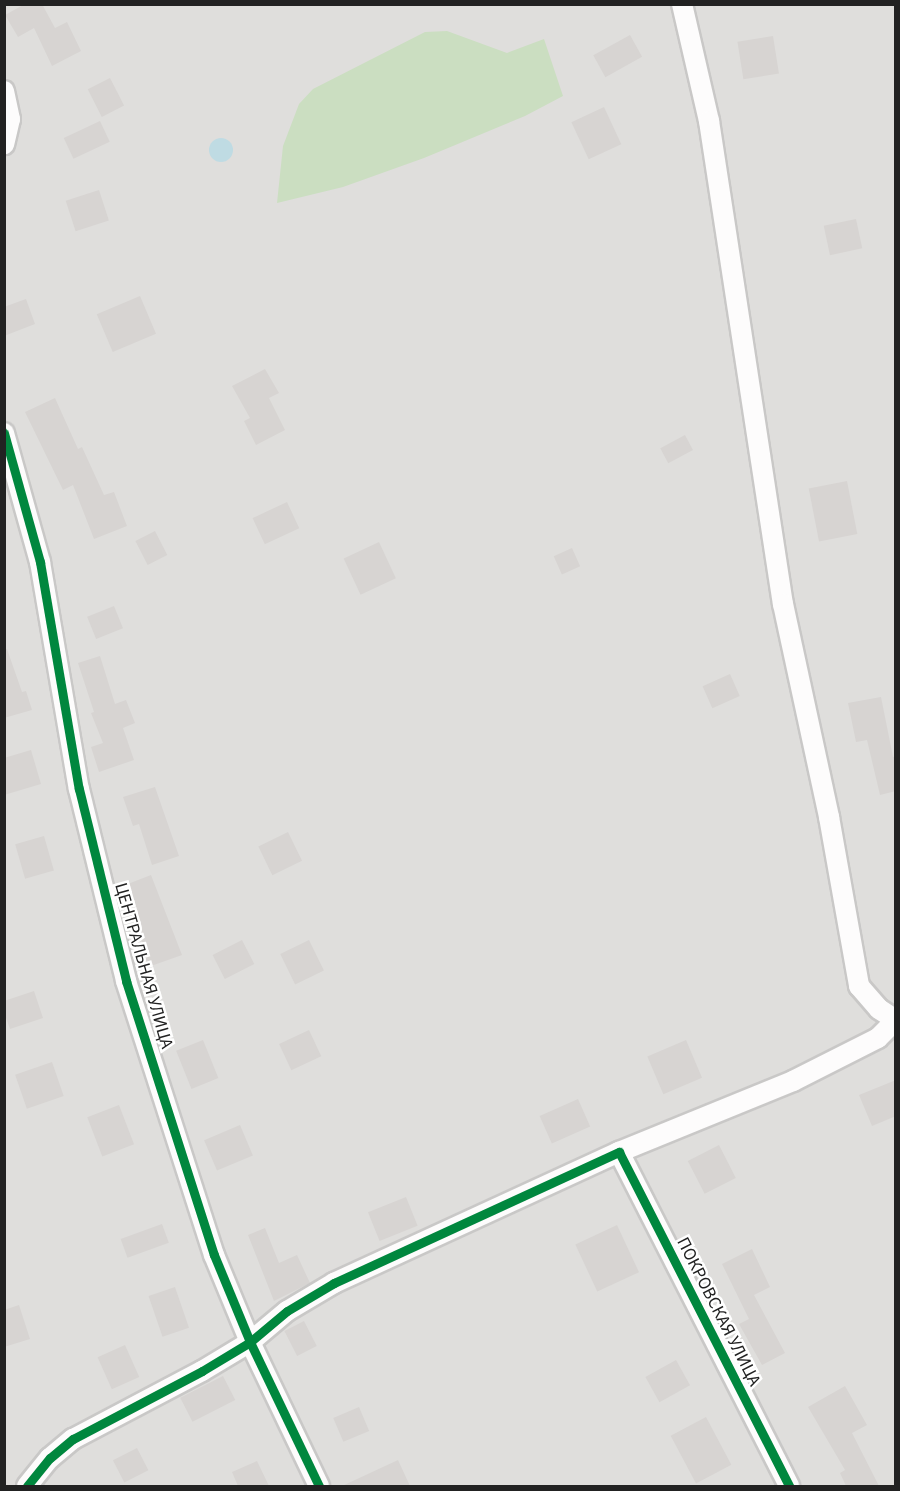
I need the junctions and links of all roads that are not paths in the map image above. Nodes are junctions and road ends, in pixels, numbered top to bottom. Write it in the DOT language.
graph roads {
  1 [pos="682,4"];
  2 [pos="4,91"];
  3 [pos="4,144"];
  4 [pos="4,433"];
  5 [pos="895,1020"];
  6 [pos="619,1152"];
  7 [pos="250,1342"];
  8 [pos="27,1486"];
  9 [pos="319,1486"];
  10 [pos="789,1486"];
  1 -- 5 [label="street"];
  2 -- 3 [label="street"];
  4 -- 7 [label="street, ЦЕНТРАЛЬНАЯ УЛИЦА"];
  5 -- 6 [label="street"];
  6 -- 7 [label="street"];
  6 -- 10 [label="street, ПОКРОВСКАЯ УЛИЦА"];
  7 -- 8 [label="street"];
  7 -- 9 [label="street, ЦЕНТРАЛЬНАЯ УЛИЦА"];
}
